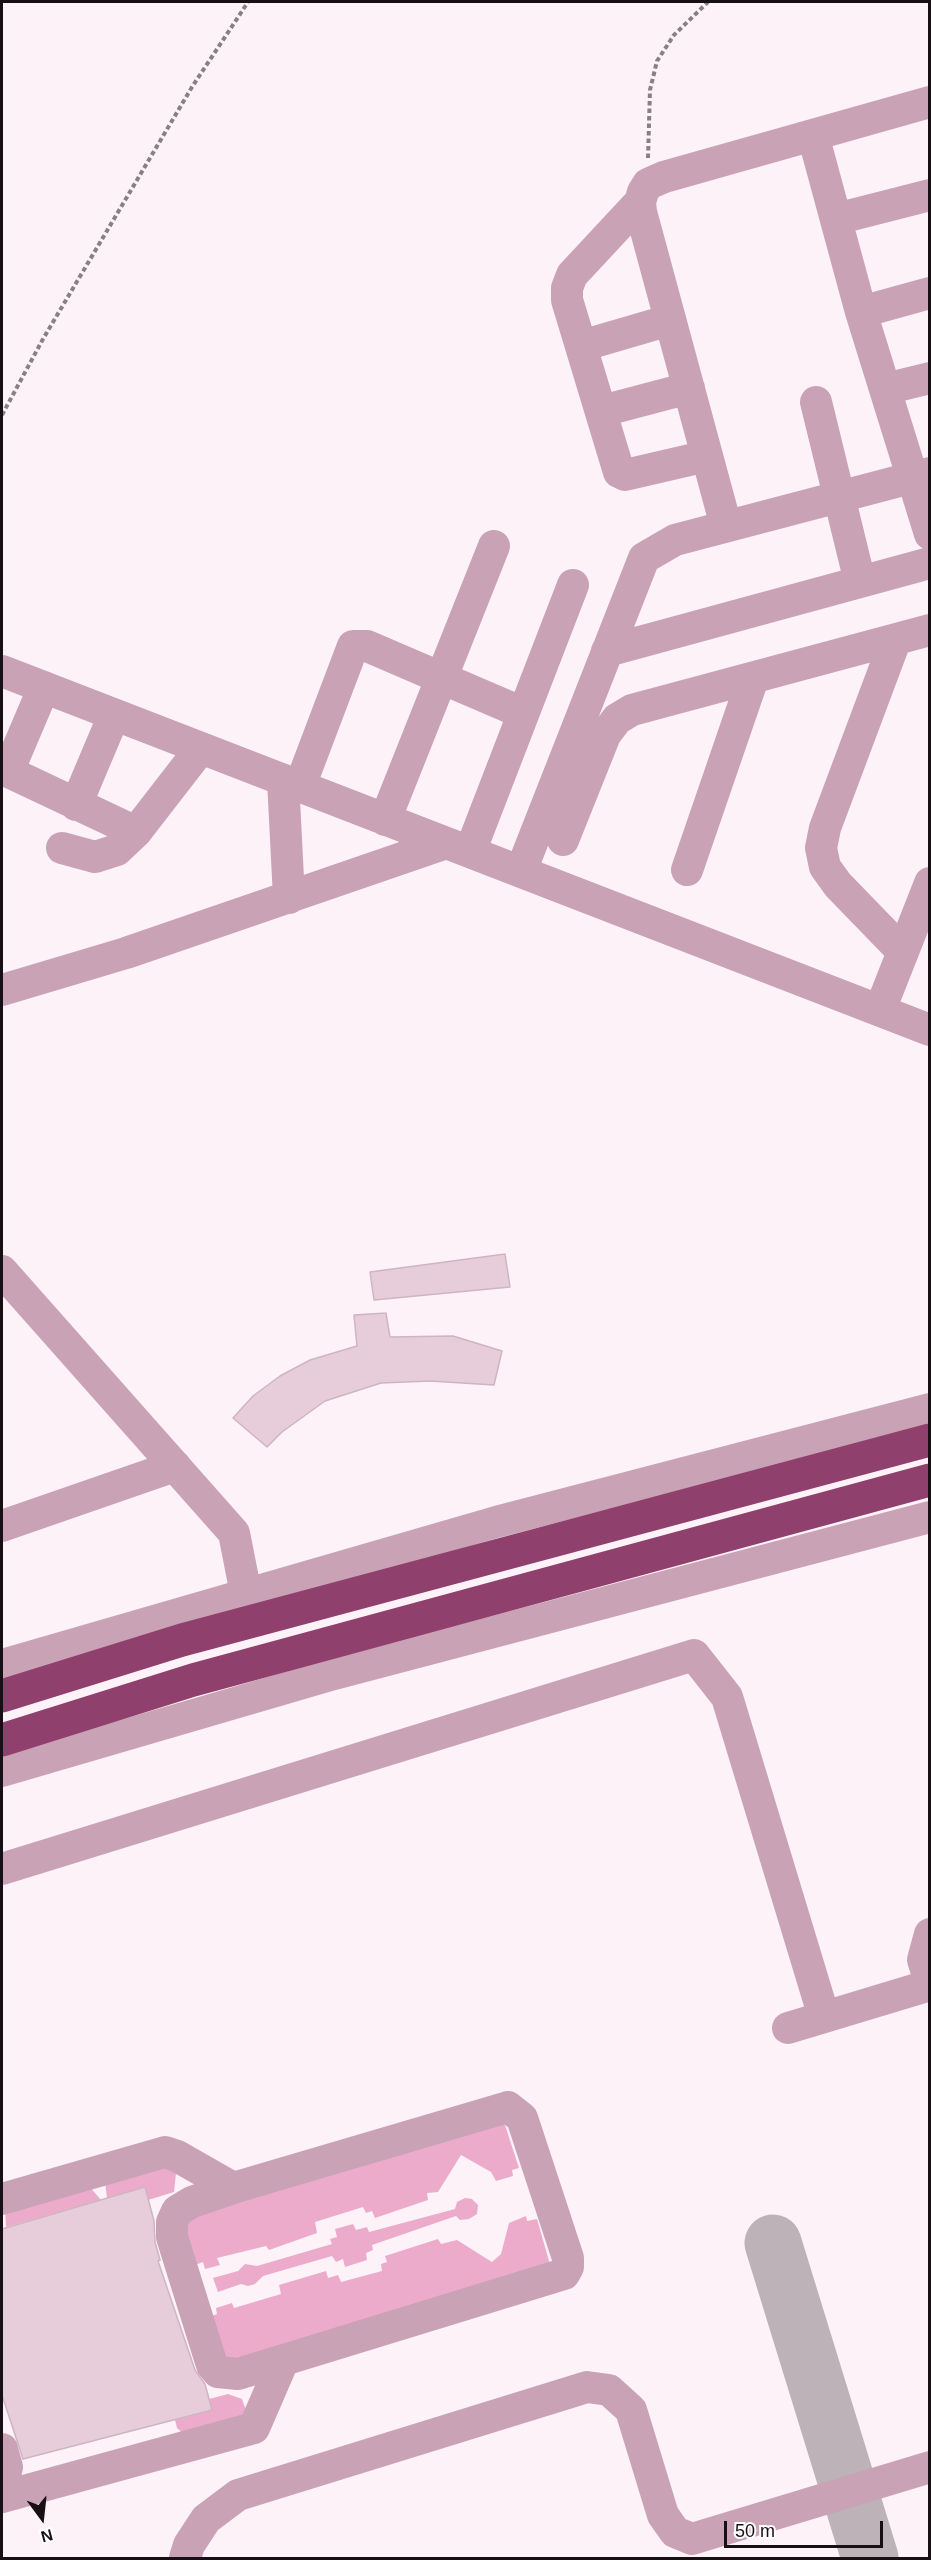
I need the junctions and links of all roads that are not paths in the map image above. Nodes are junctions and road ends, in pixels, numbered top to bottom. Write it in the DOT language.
graph roads {
  1 [pos="930,102"];
  2 [pos="813,135"];
  3 [pos="644,193"];
  4 [pos="930,195"];
  5 [pos="836,219"];
  6 [pos="930,293"];
  7 [pos="861,312"];
  8 [pos="670,320"];
  9 [pos="581,346"];
  10 [pos="930,378"];
  11 [pos="689,388"];
  12 [pos="885,389"];
  13 [pos="816,402"];
  14 [pos="602,411"];
  15 [pos="707,456"];
  16 [pos="921,476"];
  17 [pos="840,496"];
  18 [pos="726,526"];
  19 [pos="930,534"];
  20 [pos="494,546"];
  21 [pos="930,563"];
  22 [pos="860,582"];
  23 [pos="573,585"];
  24 [pos="930,630"];
  25 [pos="895,641"];
  26 [pos="607,651"];
  27 [pos="2,671"];
  28 [pos="442,678"];
  29 [pos="753,678"];
  30 [pos="44,687"];
  31 [pos="523,713"];
  32 [pos="114,715"];
  33 [pos="201,748"];
  34 [pos="291,783"];
  35 [pos="76,805"];
  36 [pos="385,820"];
  37 [pos="136,832"];
  38 [pos="563,840"];
  39 [pos="458,847"];
  40 [pos="62,848"];
  41 [pos="687,870"];
  42 [pos="521,872"];
  43 [pos="930,884"];
  44 [pos="289,898"];
  45 [pos="903,952"];
  46 [pos="2,990"];
  47 [pos="879,1010"];
  48 [pos="930,1030"];
  49 [pos="2,1270"];
  50 [pos="930,1408"];
  51 [pos="930,1440"];
  52 [pos="175,1466"];
  53 [pos="930,1480"];
  54 [pos="930,1517"];
  55 [pos="2,1526"];
  56 [pos="246,1594"];
  57 [pos="2,1665"];
  58 [pos="2,1696"];
  59 [pos="2,1740"];
  60 [pos="2,1771"];
  61 [pos="2,1869"];
  62 [pos="930,1934"];
  63 [pos="930,1984"];
  64 [pos="824,2017"];
  65 [pos="788,2028"];
  66 [pos="233,2188"];
  67 [pos="2,2199"];
  68 [pos="283,2361"];
  69 [pos="2,2449"];
  70 [pos="930,2467"];
  71 [pos="2,2487"];
  72 [pos="2,2498"];
  73 [pos="186,2559"];
  1 -- 2 [label="street"];
  2 -- 3 [label="street"];
  2 -- 5 [label="street"];
  3 -- 8 [label="street"];
  3 -- 9 [label="street"];
  4 -- 5 [label="street"];
  5 -- 7 [label="street"];
  6 -- 7 [label="street"];
  7 -- 12 [label="street"];
  8 -- 9 [label="street"];
  8 -- 11 [label="street"];
  9 -- 14 [label="street"];
  10 -- 12 [label="street"];
  11 -- 14 [label="street"];
  11 -- 15 [label="street"];
  12 -- 16 [label="street"];
  13 -- 17 [label="street"];
  14 -- 15 [label="street"];
  15 -- 18 [label="street"];
  16 -- 17 [label="street"];
  16 -- 19 [label="street"];
  17 -- 18 [label="street"];
  17 -- 22 [label="street"];
  18 -- 26 [label="street"];
  20 -- 28 [label="street"];
  21 -- 22 [label="street"];
  22 -- 26 [label="street"];
  23 -- 31 [label="street"];
  24 -- 25 [label="street"];
  25 -- 29 [label="street"];
  25 -- 45 [label="street"];
  26 -- 42 [label="street"];
  27 -- 30 [label="street"];
  28 -- 31 [label="street"];
  28 -- 34 [label="street"];
  28 -- 36 [label="street"];
  29 -- 38 [label="street"];
  29 -- 41 [label="street"];
  30 -- 32 [label="street"];
  30 -- 35 [label="street"];
  31 -- 39 [label="street"];
  32 -- 33 [label="street"];
  32 -- 35 [label="street"];
  33 -- 34 [label="street"];
  33 -- 37 [label="street"];
  34 -- 36 [label="street"];
  34 -- 44 [label="street"];
  35 -- 37 [label="street"];
  36 -- 39 [label="street"];
  37 -- 40 [label="street"];
  39 -- 42 [label="street"];
  39 -- 44 [label="street"];
  42 -- 47 [label="street"];
  43 -- 45 [label="street"];
  44 -- 46 [label="street"];
  45 -- 47 [label="street"];
  47 -- 48 [label="street"];
  49 -- 52 [label="street"];
  50 -- 56 [label="street"];
  51 -- 58 [label="highway"];
  52 -- 55 [label="street"];
  52 -- 56 [label="street"];
  53 -- 59 [label="highway"];
  54 -- 60 [label="street"];
  56 -- 57 [label="street"];
  61 -- 64 [label="street"];
  62 -- 63 [label="street"];
  63 -- 64 [label="street"];
  64 -- 65 [label="street"];
  66 -- 67 [label="street"];
  66 -- 68 [label="street"];
  66 -- 68 [label="street"];
  68 -- 72 [label="street"];
  69 -- 71 [label="street"];
  70 -- 73 [label="street"];
}
